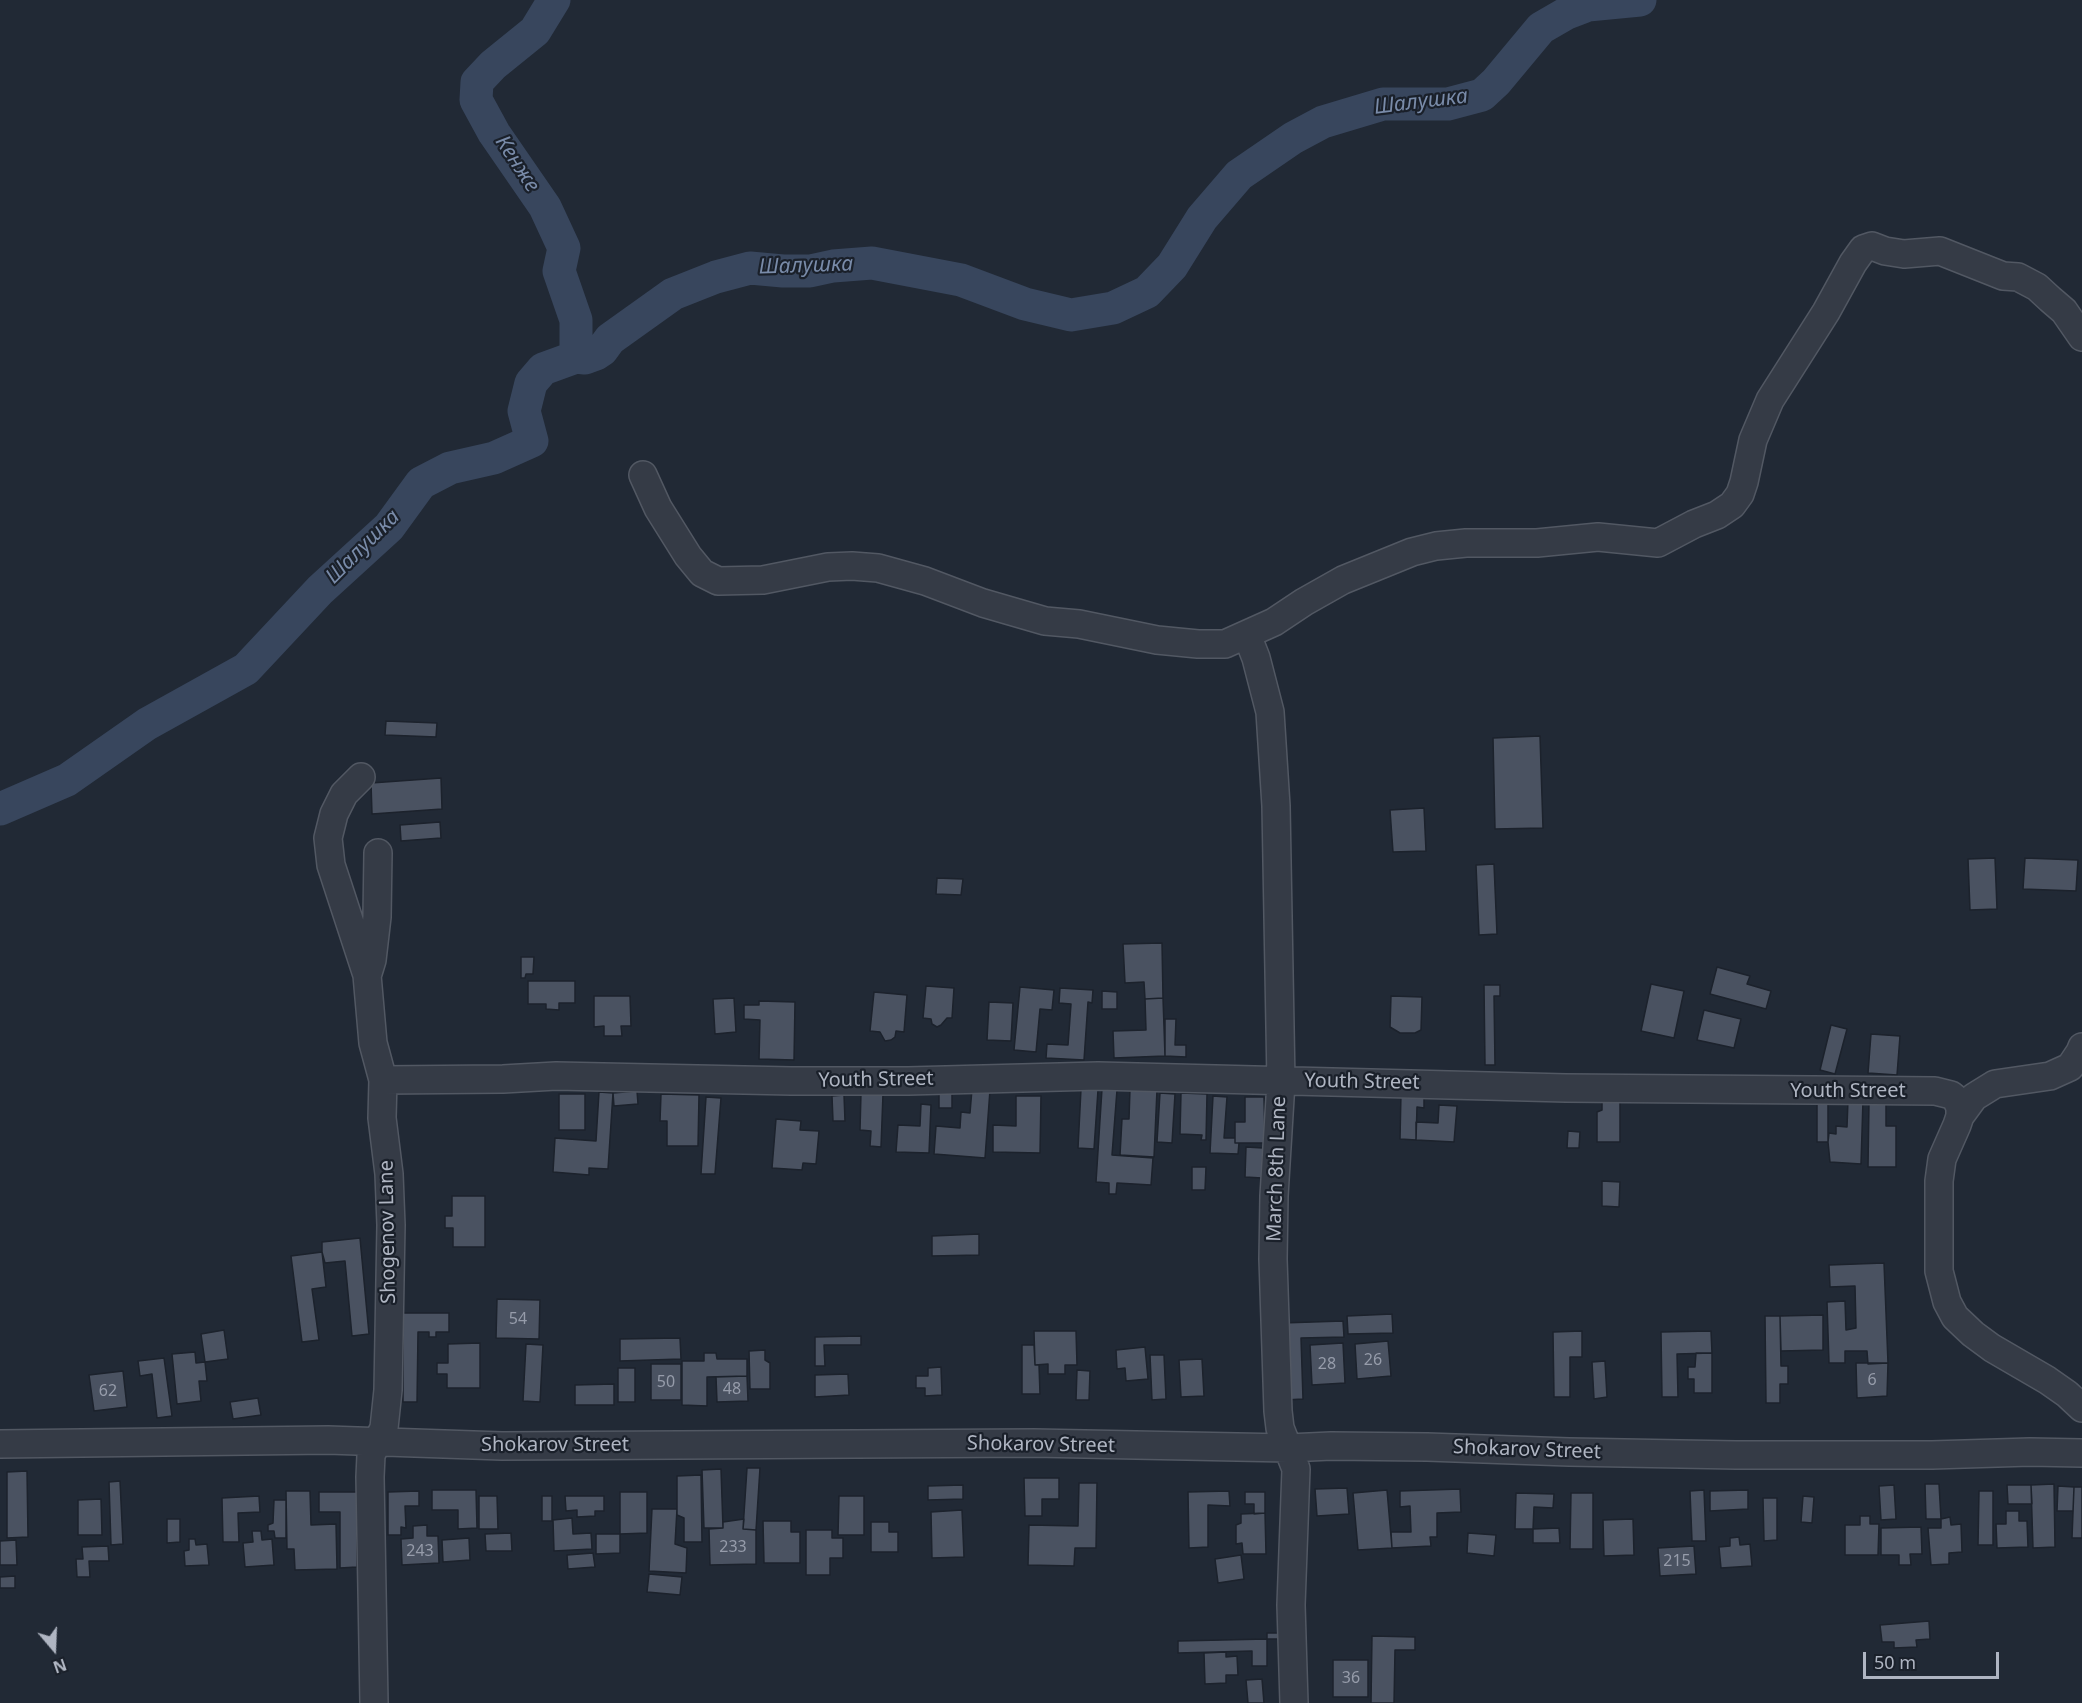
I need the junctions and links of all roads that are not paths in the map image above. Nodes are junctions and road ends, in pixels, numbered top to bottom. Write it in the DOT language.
graph roads {
  1 [pos="2082,338"];
  2 [pos="643,475"];
  3 [pos="1247,635"];
  4 [pos="362,777"];
  5 [pos="378,853"];
  6 [pos="367,975"];
  7 [pos="2082,1047"];
  8 [pos="382,1080"];
  9 [pos="1281,1082"];
  10 [pos="1960,1116"];
  11 [pos="2082,1408"];
  12 [pos="378,1442"];
  13 [pos="0,1444"];
  14 [pos="1288,1448"];
  15 [pos="2082,1453"];
  16 [pos="374,1703"];
  17 [pos="1294,1703"];
  1 -- 3 [label="street"];
  2 -- 3 [label="street"];
  3 -- 9 [label="street, March 8th Lane"];
  4 -- 6 [label="street, Shogenov Lane"];
  5 -- 6 [label="street"];
  6 -- 8 [label="street, Shogenov Lane"];
  7 -- 10 [label="street"];
  8 -- 9 [label="street, Youth Street"];
  8 -- 12 [label="street, Shogenov Lane"];
  9 -- 10 [label="street, Youth Street"];
  9 -- 14 [label="street, March 8th Lane"];
  10 -- 11 [label="street"];
  12 -- 13 [label="street, Shokarov Street"];
  12 -- 14 [label="street, Shokarov Street"];
  12 -- 16 [label="street, Shogenov Lane"];
  14 -- 15 [label="street, Shokarov Street"];
  14 -- 17 [label="street, March 8th Lane"];
}
